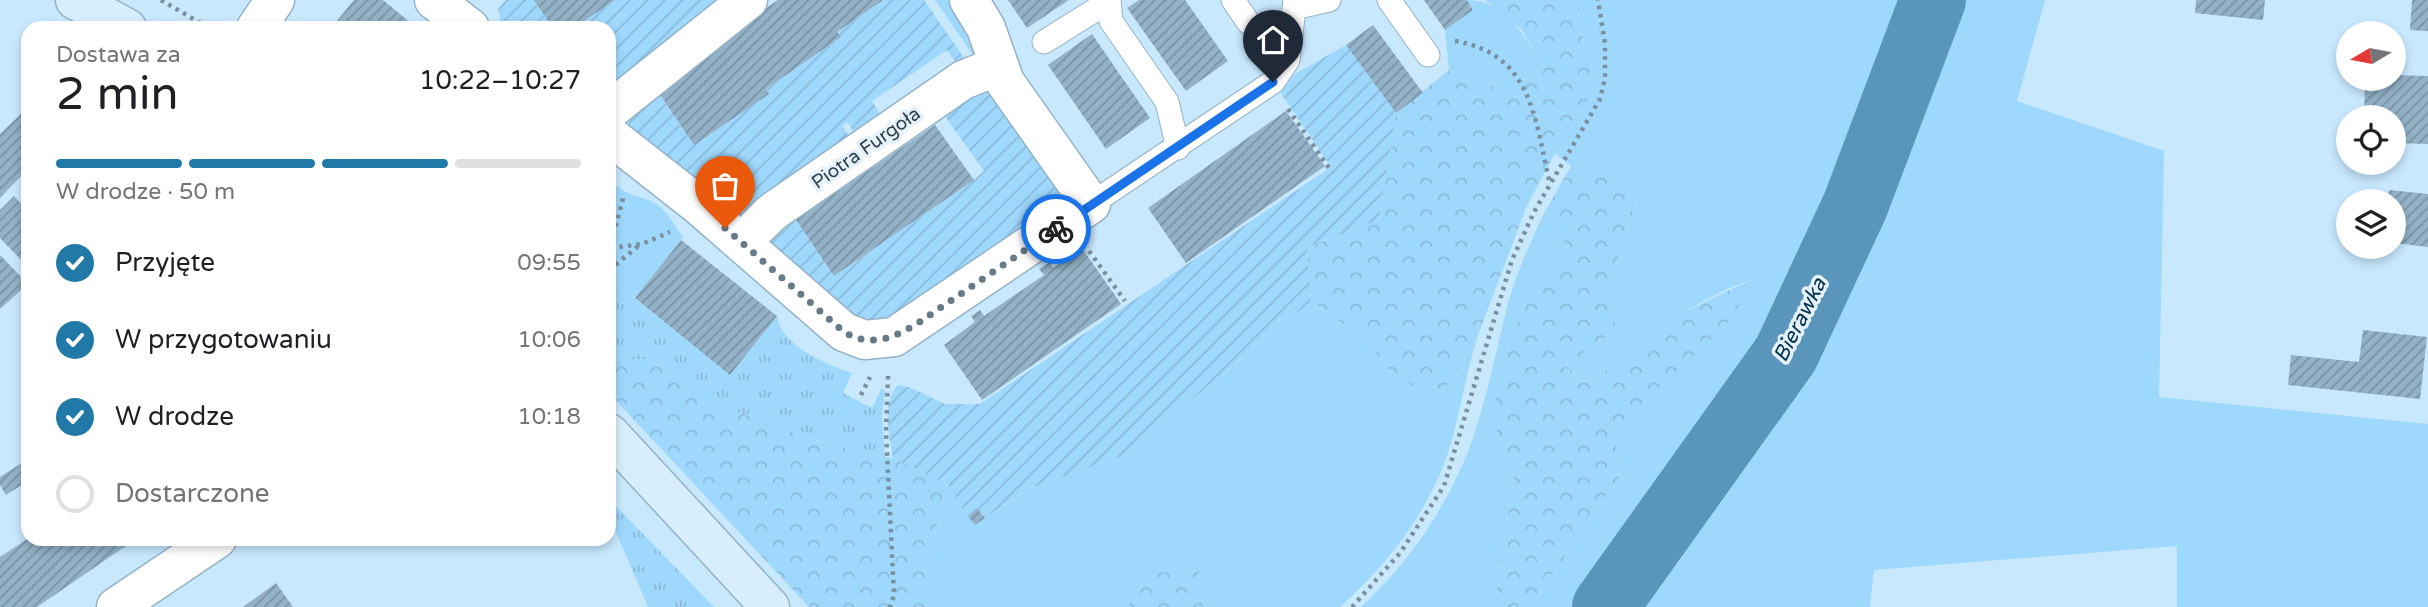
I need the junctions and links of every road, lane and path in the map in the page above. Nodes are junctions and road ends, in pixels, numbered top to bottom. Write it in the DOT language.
graph roads {
  1 [pos="75,0"];
  2 [pos="161,0"];
  3 [pos="275,0"];
  4 [pos="748,0"];
  5 [pos="969,0"];
  6 [pos="1233,0"];
  7 [pos="1329,0"];
  8 [pos="1389,0"];
  9 [pos="1598,0"];
  10 [pos="1109,1"];
  11 [pos="1295,4"];
  12 [pos="114,21"];
  13 [pos="197,21"];
  14 [pos="248,21"];
  15 [pos="1248,22"];
  16 [pos="1044,41"];
  17 [pos="1422,47"];
  18 [pos="998,66"];
  19 [pos="616,105"];
  20 [pos="616,141"];
  21 [pos="1178,148"];
  22 [pos="1551,185"];
  23 [pos="625,186"];
  24 [pos="1091,204"];
  25 [pos="616,224"];
  26 [pos="678,229"];
  27 [pos="742,242"];
  28 [pos="642,244"];
  29 [pos="1085,245"];
  30 [pos="616,249"];
  31 [pos="616,264"];
  32 [pos="1125,301"];
  33 [pos="871,375"];
  34 [pos="888,376"];
  35 [pos="860,395"];
  36 [pos="616,441"];
  37 [pos="206,546"];
  38 [pos="116,607"];
  39 [pos="770,607"];
  40 [pos="890,607"];
  41 [pos="1352,607"];
  1 -- 12 [label="main road"];
  2 -- 13 [label="path"];
  3 -- 14 [label="street"];
  4 -- 19 [label="street"];
  5 -- 18 [label="street"];
  6 -- 15 [label="lane"];
  7 -- 11 [label="lane"];
  8 -- 17 [label="lane"];
  9 -- 22 [label="path"];
  10 -- 16 [label="lane"];
  10 -- 21 [label="lane"];
  11 -- 21 [label="lane"];
  17 -- 22 [label="path"];
  18 -- 24 [label="street"];
  18 -- 27 [label="street, Piotra Furgoła"];
  20 -- 27 [label="street"];
  21 -- 24 [label="lane"];
  22 -- 41 [label="path"];
  23 -- 25 [label="path"];
  24 -- 27 [label="street"];
  26 -- 28 [label="path"];
  28 -- 30 [label="path"];
  28 -- 31 [label="path"];
  29 -- 32 [label="path"];
  33 -- 35 [label="path"];
  34 -- 40 [label="path"];
  36 -- 39 [label="main road"];
  37 -- 38 [label="street"];
}
